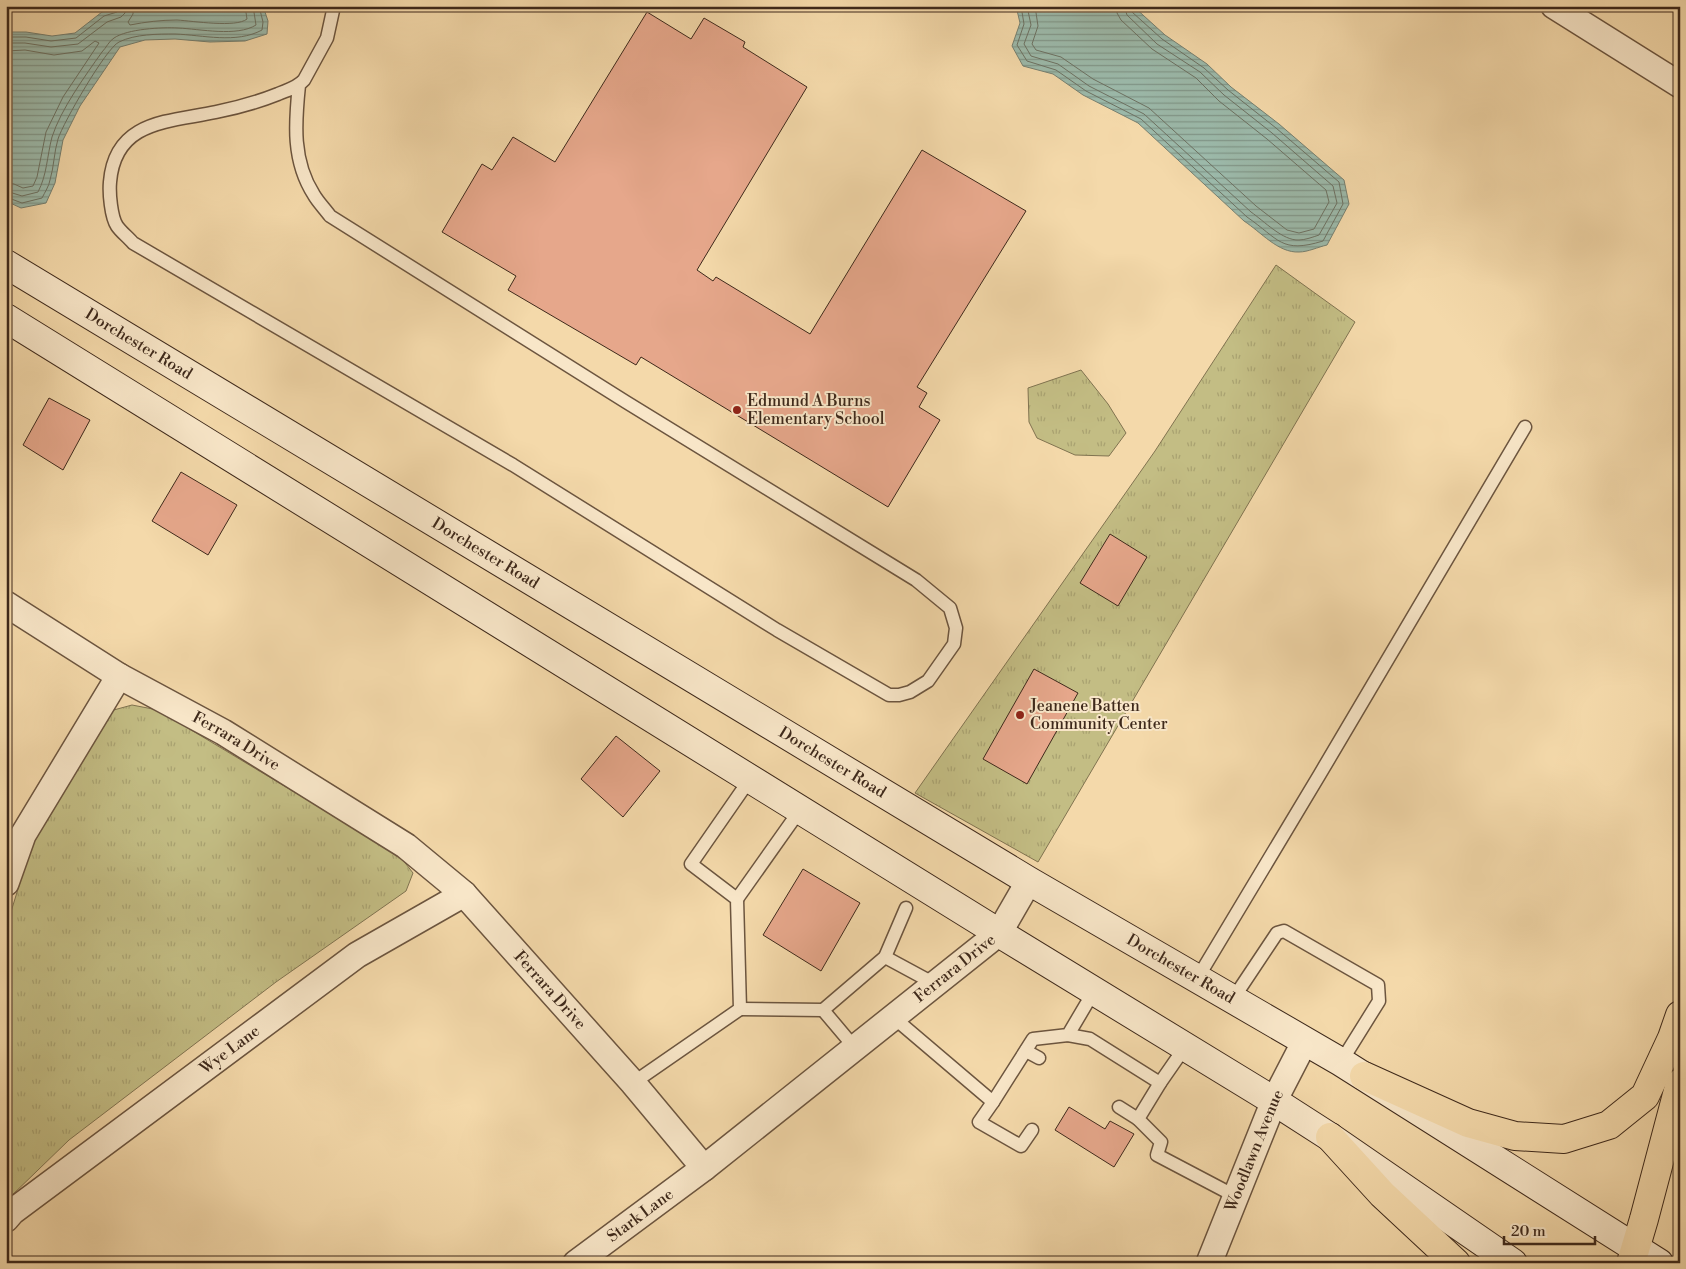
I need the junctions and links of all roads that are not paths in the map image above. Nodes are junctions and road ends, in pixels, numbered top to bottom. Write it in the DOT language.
graph roads {
  1 [pos="334,6"];
  2 [pos="1554,6"];
  3 [pos="1680,84"];
  4 [pos="299,86"];
  5 [pos="6,264"];
  6 [pos="6,318"];
  7 [pos="1525,427"];
  8 [pos="6,604"];
  9 [pos="119,676"];
  10 [pos="750,779"];
  11 [pos="800,810"];
  12 [pos="1029,881"];
  13 [pos="6,884"];
  14 [pos="464,894"];
  15 [pos="737,899"];
  16 [pos="906,908"];
  17 [pos="998,933"];
  18 [pos="885,957"];
  19 [pos="1197,978"];
  20 [pos="935,984"];
  21 [pos="1094,991"];
  22 [pos="1233,999"];
  23 [pos="740,1009"];
  24 [pos="823,1010"];
  25 [pos="1680,1016"];
  26 [pos="893,1017"];
  27 [pos="1068,1035"];
  28 [pos="1305,1041"];
  29 [pos="1185,1047"];
  30 [pos="855,1048"];
  31 [pos="1026,1051"];
  32 [pos="1039,1058"];
  33 [pos="1341,1062"];
  34 [pos="1364,1076"];
  35 [pos="633,1083"];
  36 [pos="1160,1083"];
  37 [pos="1680,1083"];
  38 [pos="1274,1101"];
  39 [pos="993,1102"];
  40 [pos="1119,1107"];
  41 [pos="1138,1119"];
  42 [pos="1032,1130"];
  43 [pos="1330,1137"];
  44 [pos="704,1168"];
  45 [pos="1235,1196"];
  46 [pos="6,1219"];
  47 [pos="604,1254"];
  48 [pos="1633,1255"];
  49 [pos="576,1263"];
  50 [pos="1209,1263"];
  51 [pos="1456,1263"];
  52 [pos="1513,1263"];
  53 [pos="1659,1263"];
  1 -- 4 [label="lane"];
  2 -- 3 [label="street"];
  4 -- 4 [label="lane"];
  5 -- 12 [label="main road, Dorchester Road"];
  6 -- 10 [label="main road"];
  7 -- 19 [label="lane"];
  8 -- 9 [label="street, Ferrara Drive"];
  9 -- 13 [label="street"];
  9 -- 14 [label="street, Ferrara Drive"];
  10 -- 11 [label="main road"];
  10 -- 15 [label="lane"];
  11 -- 15 [label="lane"];
  11 -- 17 [label="main road"];
  12 -- 17 [label="street, Ferrara Drive"];
  12 -- 19 [label="main road, Dorchester Road"];
  14 -- 35 [label="street, Ferrara Drive"];
  14 -- 46 [label="street, Wye Lane"];
  15 -- 23 [label="lane"];
  16 -- 18 [label="lane"];
  17 -- 20 [label="street, Ferrara Drive"];
  17 -- 21 [label="main road"];
  18 -- 20 [label="lane"];
  18 -- 24 [label="lane"];
  19 -- 22 [label="main road, Dorchester Road"];
  20 -- 26 [label="street, Ferrara Drive"];
  21 -- 27 [label="lane"];
  21 -- 29 [label="main road"];
  22 -- 28 [label="main road, Dorchester Road"];
  22 -- 33 [label="lane"];
  23 -- 24 [label="lane"];
  23 -- 35 [label="lane"];
  24 -- 30 [label="lane"];
  25 -- 34 [label="highway"];
  26 -- 30 [label="street, Ferrara Drive"];
  26 -- 39 [label="lane"];
  27 -- 31 [label="lane"];
  27 -- 36 [label="lane"];
  28 -- 33 [label="main road, Dorchester Road"];
  28 -- 38 [label="street, Woodlawn Avenue"];
  29 -- 36 [label="lane"];
  29 -- 38 [label="main road"];
  30 -- 44 [label="street, Ferrara Drive"];
  31 -- 32 [label="lane"];
  31 -- 39 [label="lane"];
  33 -- 34 [label="main road, Dorchester Road"];
  34 -- 48 [label="main road, Dorchester Road"];
  35 -- 44 [label="street, Ferrara Drive"];
  36 -- 41 [label="lane"];
  37 -- 48 [label="highway"];
  38 -- 43 [label="main road"];
  38 -- 45 [label="street, Woodlawn Avenue"];
  39 -- 42 [label="lane"];
  40 -- 41 [label="lane"];
  41 -- 45 [label="lane"];
  43 -- 51 [label="highway"];
  43 -- 52 [label="main road"];
  44 -- 47 [label="street, Stark Lane"];
  45 -- 50 [label="street, Woodlawn Avenue"];
  47 -- 49 [label="street, Stark Lane"];
  48 -- 53 [label="main road, Dorchester Road"];
}
